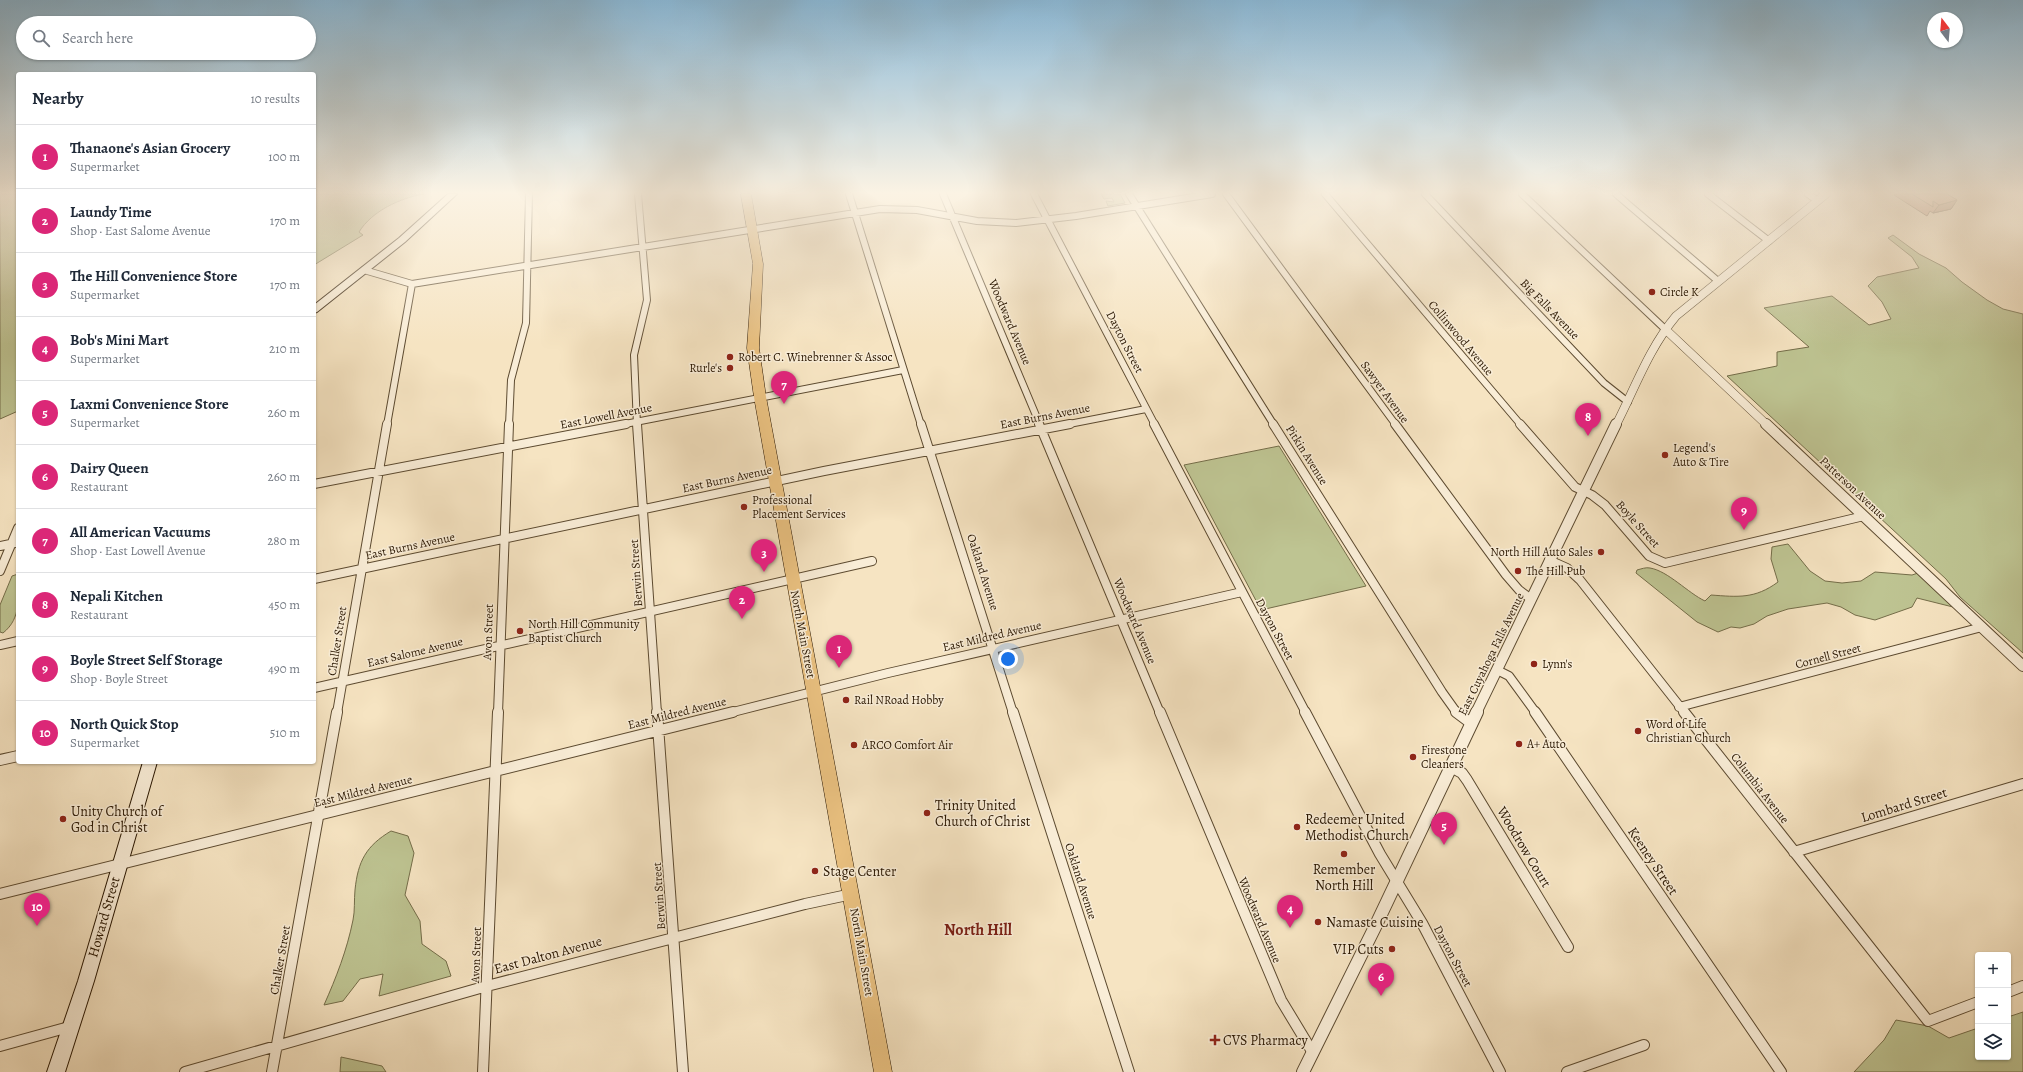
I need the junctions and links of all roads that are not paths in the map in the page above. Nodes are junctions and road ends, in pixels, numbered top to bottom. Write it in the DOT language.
graph roads {
  1 [pos="397,244"];
  2 [pos="528,244"];
  3 [pos="654,244"];
  4 [pos="756,244"];
  5 [pos="864,244"];
  6 [pos="965,244"];
  7 [pos="1060,244"];
  8 [pos="1160,244"];
  9 [pos="1263,244"];
  10 [pos="1367,244"];
  11 [pos="1472,244"];
  12 [pos="1575,244"];
  13 [pos="1675,244"];
  14 [pos="1765,244"];
  15 [pos="642,246"];
  16 [pos="528,266"];
  17 [pos="364,270"];
  18 [pos="1718,281"];
  19 [pos="412,284"];
  20 [pos="316,308"];
  21 [pos="1665,329"];
  22 [pos="902,370"];
  23 [pos="760,397"];
  24 [pos="1628,402"];
  25 [pos="1146,409"];
  26 [pos="636,421"];
  27 [pos="1042,430"];
  28 [pos="508,446"];
  29 [pos="930,451"];
  30 [pos="378,472"];
  31 [pos="775,481"];
  32 [pos="316,484"];
  33 [pos="1584,491"];
  34 [pos="643,509"];
  35 [pos="1864,516"];
  36 [pos="505,538"];
  37 [pos="15,543"];
  38 [pos="0,546"];
  39 [pos="1549,560"];
  40 [pos="872,561"];
  41 [pos="361,569"];
  42 [pos="0,571"];
  43 [pos="792,578"];
  44 [pos="316,579"];
  45 [pos="1242,592"];
  46 [pos="1532,599"];
  47 [pos="651,611"];
  48 [pos="1122,619"];
  49 [pos="1982,627"];
  50 [pos="16,641"];
  51 [pos="0,645"];
  52 [pos="500,645"];
  53 [pos="994,647"];
  54 [pos="2023,666"];
  55 [pos="1497,670"];
  56 [pos="343,681"];
  57 [pos="316,688"];
  58 [pos="814,692"];
  59 [pos="1679,706"];
  60 [pos="1472,724"];
  61 [pos="659,730"];
  62 [pos="16,756"];
  63 [pos="0,760"];
  64 [pos="149,764"];
  65 [pos="1451,767"];
  66 [pos="496,771"];
  67 [pos="2023,784"];
  68 [pos="319,815"];
  69 [pos="1794,852"];
  70 [pos="120,865"];
  71 [pos="1396,880"];
  72 [pos="0,894"];
  73 [pos="852,894"];
  74 [pos="673,938"];
  75 [pos="1568,947"];
  76 [pos="486,986"];
  77 [pos="2023,986"];
  78 [pos="2011,991"];
  79 [pos="1975,1003"];
  80 [pos="69,1027"];
  81 [pos="1644,1045"];
  82 [pos="0,1046"];
  83 [pos="276,1046"];
  84 [pos="1313,1053"];
  85 [pos="56,1072"];
  86 [pos="185,1072"];
  87 [pos="272,1072"];
  88 [pos="483,1072"];
  89 [pos="683,1072"];
  90 [pos="883,1072"];
  91 [pos="1129,1072"];
  92 [pos="1303,1072"];
  93 [pos="1500,1072"];
  94 [pos="1567,1072"];
  95 [pos="1781,1072"];
  1 -- 17 [label="main road"];
  2 -- 16 [label="street, Avon Street"];
  3 -- 15 [label="street"];
  4 -- 23 [label="main road, North Main Street"];
  5 -- 22 [label="street, Oakland Avenue"];
  6 -- 27 [label="street, Woodward Avenue"];
  7 -- 25 [label="street, Dayton Street"];
  8 -- 60 [label="street, Pitkin Avenue"];
  9 -- 46 [label="street, Sawyer Avenue"];
  10 -- 33 [label="street, Collinwood Avenue"];
  11 -- 24 [label="street, Big Falls Avenue"];
  12 -- 21 [label="street"];
  13 -- 18 [label="street"];
  14 -- 18 [label="street, East Cuyahoga Falls Avenue"];
  15 -- 16 [label="street"];
  15 -- 26 [label="street, Berwin Street"];
  16 -- 19 [label="street"];
  16 -- 28 [label="street, Avon Street"];
  17 -- 19 [label="street"];
  17 -- 20 [label="main road"];
  18 -- 21 [label="street, East Cuyahoga Falls Avenue"];
  19 -- 30 [label="street, Chalker Street"];
  21 -- 24 [label="street, East Cuyahoga Falls Avenue"];
  21 -- 35 [label="street, Patterson Avenue"];
  22 -- 23 [label="street, East Lowell Avenue"];
  22 -- 29 [label="street, Oakland Avenue"];
  23 -- 26 [label="street, East Lowell Avenue"];
  23 -- 31 [label="main road, North Main Street"];
  24 -- 33 [label="street, East Cuyahoga Falls Avenue"];
  25 -- 27 [label="street, East Burns Avenue"];
  25 -- 45 [label="street, Dayton Street"];
  26 -- 28 [label="street, East Lowell Avenue"];
  26 -- 34 [label="street, Berwin Street"];
  27 -- 29 [label="street, East Burns Avenue"];
  27 -- 48 [label="street, Woodward Avenue"];
  28 -- 30 [label="street, East Lowell Avenue"];
  28 -- 36 [label="street, Avon Street"];
  29 -- 31 [label="street, East Burns Avenue"];
  29 -- 53 [label="street, Oakland Avenue"];
  30 -- 32 [label="street, East Lowell Avenue"];
  30 -- 41 [label="street, Chalker Street"];
  31 -- 34 [label="street, East Burns Avenue"];
  31 -- 43 [label="main road, North Main Street"];
  33 -- 35 [label="street, Boyle Street"];
  33 -- 39 [label="street, East Cuyahoga Falls Avenue"];
  34 -- 36 [label="street, East Burns Avenue"];
  34 -- 47 [label="street, Berwin Street"];
  35 -- 49 [label="street, Patterson Avenue"];
  36 -- 41 [label="street, East Burns Avenue"];
  36 -- 52 [label="street, Avon Street"];
  37 -- 38 [label="street"];
  37 -- 42 [label="street"];
  39 -- 46 [label="street, East Cuyahoga Falls Avenue"];
  39 -- 59 [label="street, Columbia Avenue"];
  40 -- 43 [label="street, East Salome Avenue"];
  41 -- 44 [label="street, East Burns Avenue"];
  41 -- 56 [label="street, Chalker Street"];
  43 -- 47 [label="street, East Salome Avenue"];
  43 -- 58 [label="main road, North Main Street"];
  45 -- 48 [label="street, East Mildred Avenue"];
  45 -- 71 [label="street, Dayton Street"];
  46 -- 55 [label="street, East Cuyahoga Falls Avenue"];
  47 -- 52 [label="street, East Salome Avenue"];
  47 -- 61 [label="street, Berwin Street"];
  48 -- 53 [label="street, East Mildred Avenue"];
  48 -- 84 [label="street, Woodward Avenue"];
  49 -- 54 [label="street, Patterson Avenue"];
  49 -- 59 [label="street, Cornell Street"];
  50 -- 51 [label="street"];
  52 -- 56 [label="street, East Salome Avenue"];
  52 -- 66 [label="street, Avon Street"];
  53 -- 58 [label="street, East Mildred Avenue"];
  53 -- 91 [label="street, Oakland Avenue"];
  55 -- 60 [label="street, East Cuyahoga Falls Avenue"];
  55 -- 95 [label="street, Keeney Street"];
  56 -- 57 [label="street, East Salome Avenue"];
  56 -- 68 [label="street, Chalker Street"];
  58 -- 61 [label="street, East Mildred Avenue"];
  58 -- 73 [label="main road, North Main Street"];
  59 -- 69 [label="street, Columbia Avenue"];
  60 -- 65 [label="street, East Cuyahoga Falls Avenue"];
  61 -- 66 [label="street, East Mildred Avenue"];
  61 -- 74 [label="street, Berwin Street"];
  62 -- 63 [label="street"];
  64 -- 70 [label="main road, Howard Street"];
  65 -- 71 [label="street, East Cuyahoga Falls Avenue"];
  65 -- 75 [label="street, Woodrow Court"];
  66 -- 68 [label="street, East Mildred Avenue"];
  66 -- 76 [label="street, Avon Street"];
  67 -- 69 [label="street, Lombard Street"];
  68 -- 70 [label="street, East Mildred Avenue"];
  68 -- 83 [label="street, Chalker Street"];
  69 -- 79 [label="street, Columbia Avenue"];
  70 -- 72 [label="street, East Mildred Avenue"];
  70 -- 80 [label="main road, Howard Street"];
  71 -- 84 [label="street, East Cuyahoga Falls Avenue"];
  71 -- 93 [label="street, Dayton Street"];
  73 -- 74 [label="street, East Dalton Avenue"];
  73 -- 90 [label="main road, North Main Street"];
  74 -- 76 [label="street, East Dalton Avenue"];
  74 -- 89 [label="street, Berwin Street"];
  76 -- 83 [label="street, East Dalton Avenue"];
  76 -- 88 [label="street, Avon Street"];
  77 -- 78 [label="street"];
  80 -- 82 [label="street"];
  80 -- 85 [label="main road, Howard Street"];
  81 -- 94 [label="street"];
  83 -- 86 [label="street, East Dalton Avenue"];
  83 -- 87 [label="street, Chalker Street"];
  84 -- 92 [label="street, East Cuyahoga Falls Avenue"];
}
